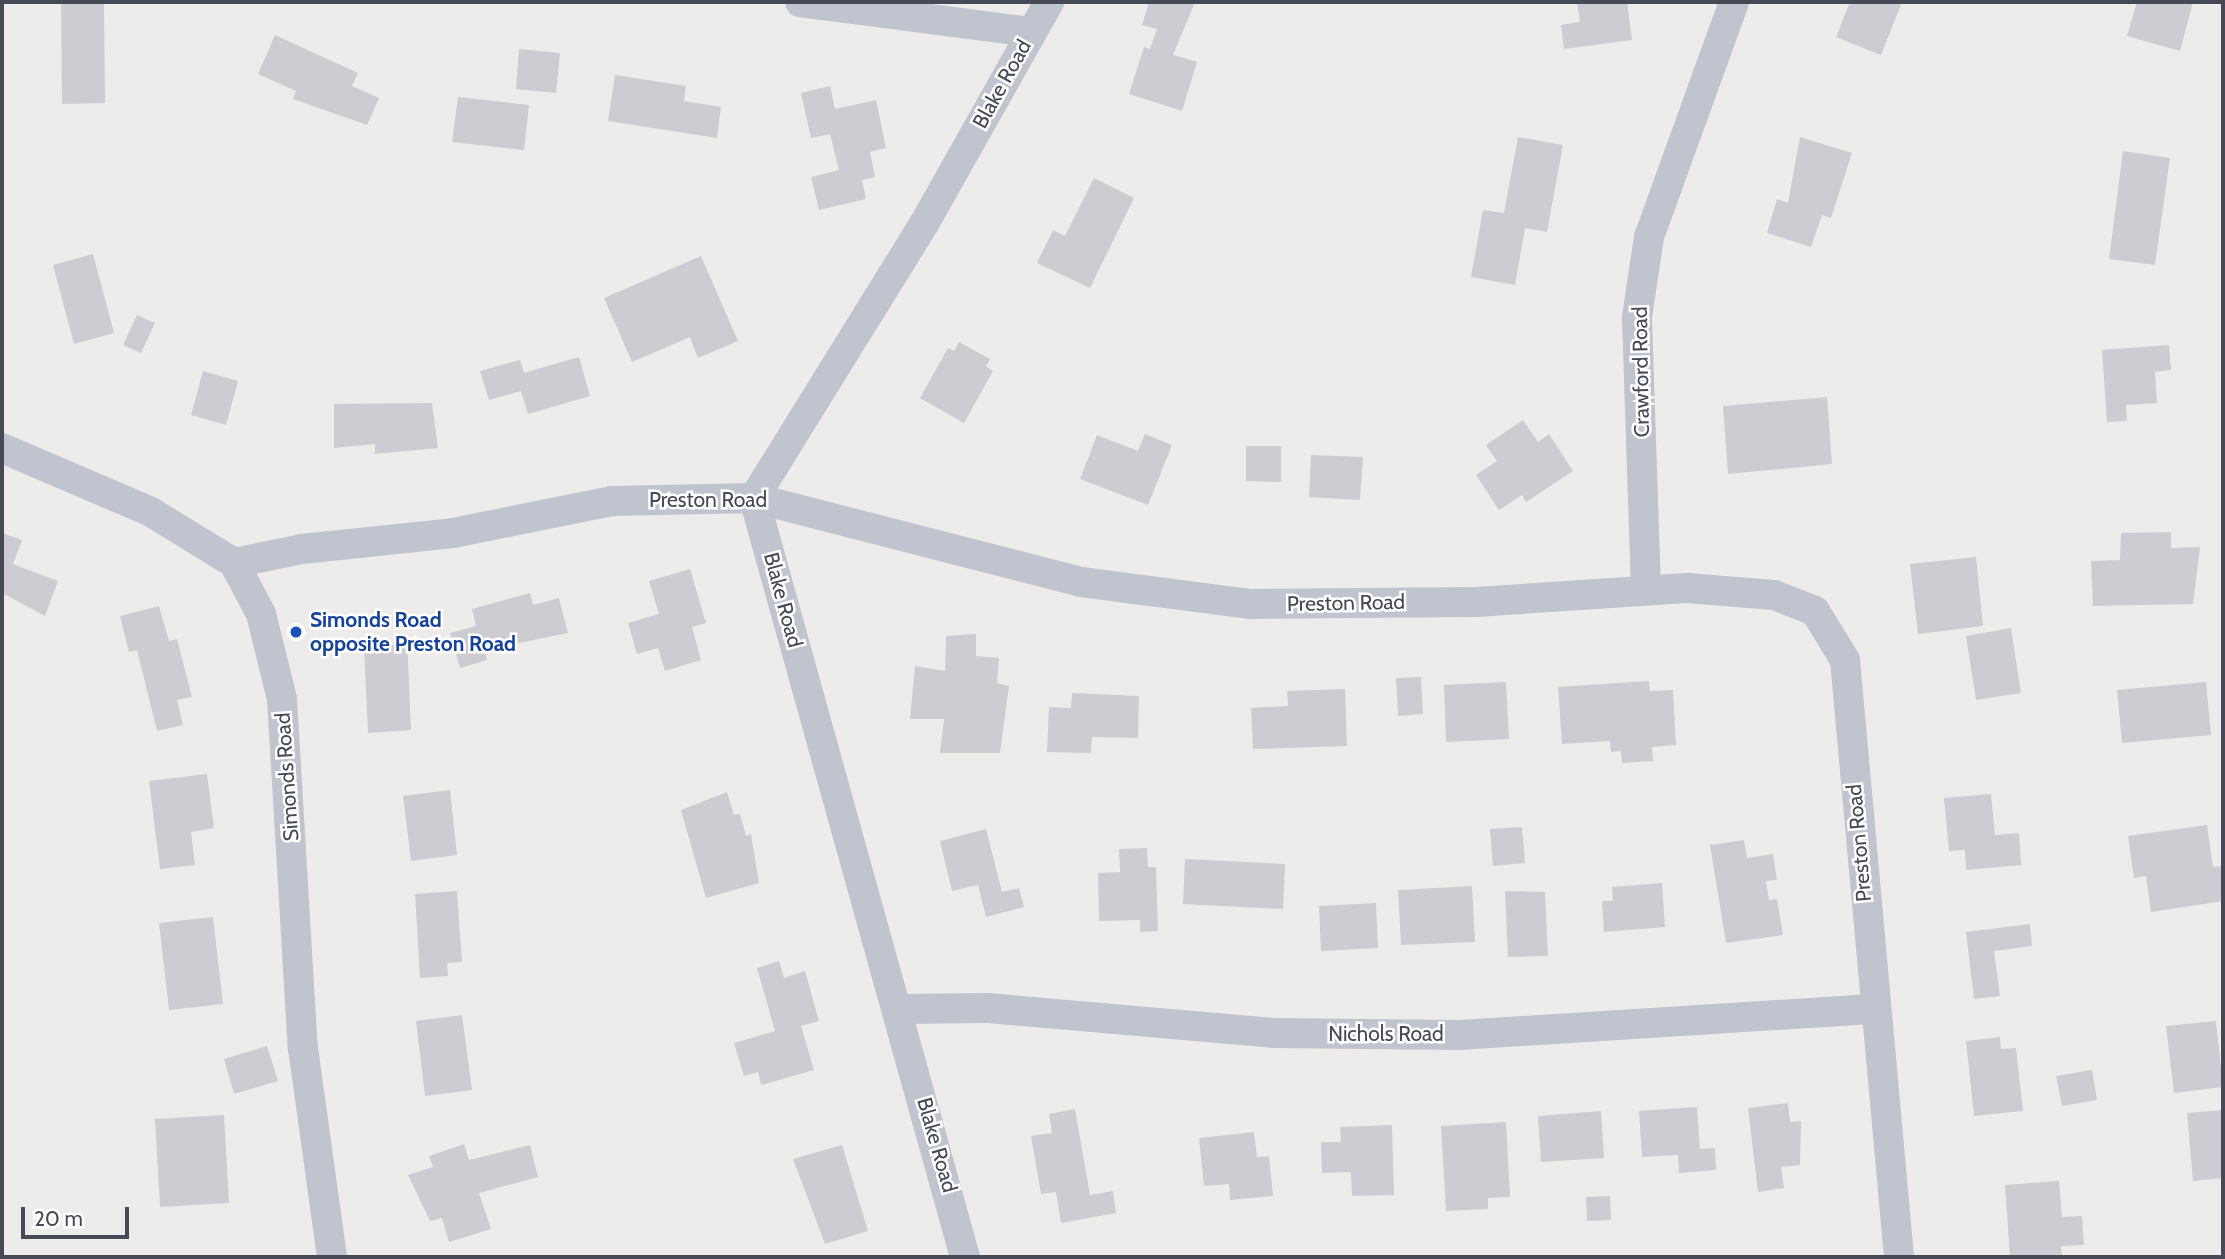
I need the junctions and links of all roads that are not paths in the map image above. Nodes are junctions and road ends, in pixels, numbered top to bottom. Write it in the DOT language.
graph roads {
  1 [pos="800,2"];
  2 [pos="1049,2"];
  3 [pos="1734,2"];
  4 [pos="1032,32"];
  5 [pos="2,448"];
  6 [pos="754,498"];
  7 [pos="234,563"];
  8 [pos="1646,590"];
  9 [pos="898,1009"];
  10 [pos="1875,1009"];
  11 [pos="332,1257"];
  12 [pos="965,1257"];
  13 [pos="1899,1257"];
  1 -- 4 [label="street"];
  2 -- 4 [label="street, Blake Road"];
  3 -- 8 [label="street, Crawford Road"];
  4 -- 6 [label="street, Blake Road"];
  5 -- 7 [label="street"];
  6 -- 7 [label="street, Preston Road"];
  6 -- 8 [label="street, Preston Road"];
  6 -- 9 [label="street, Blake Road"];
  7 -- 11 [label="street, Simonds Road"];
  8 -- 10 [label="street, Preston Road"];
  9 -- 10 [label="street, Nichols Road"];
  9 -- 12 [label="street, Blake Road"];
  10 -- 13 [label="street, Preston Road"];
}
